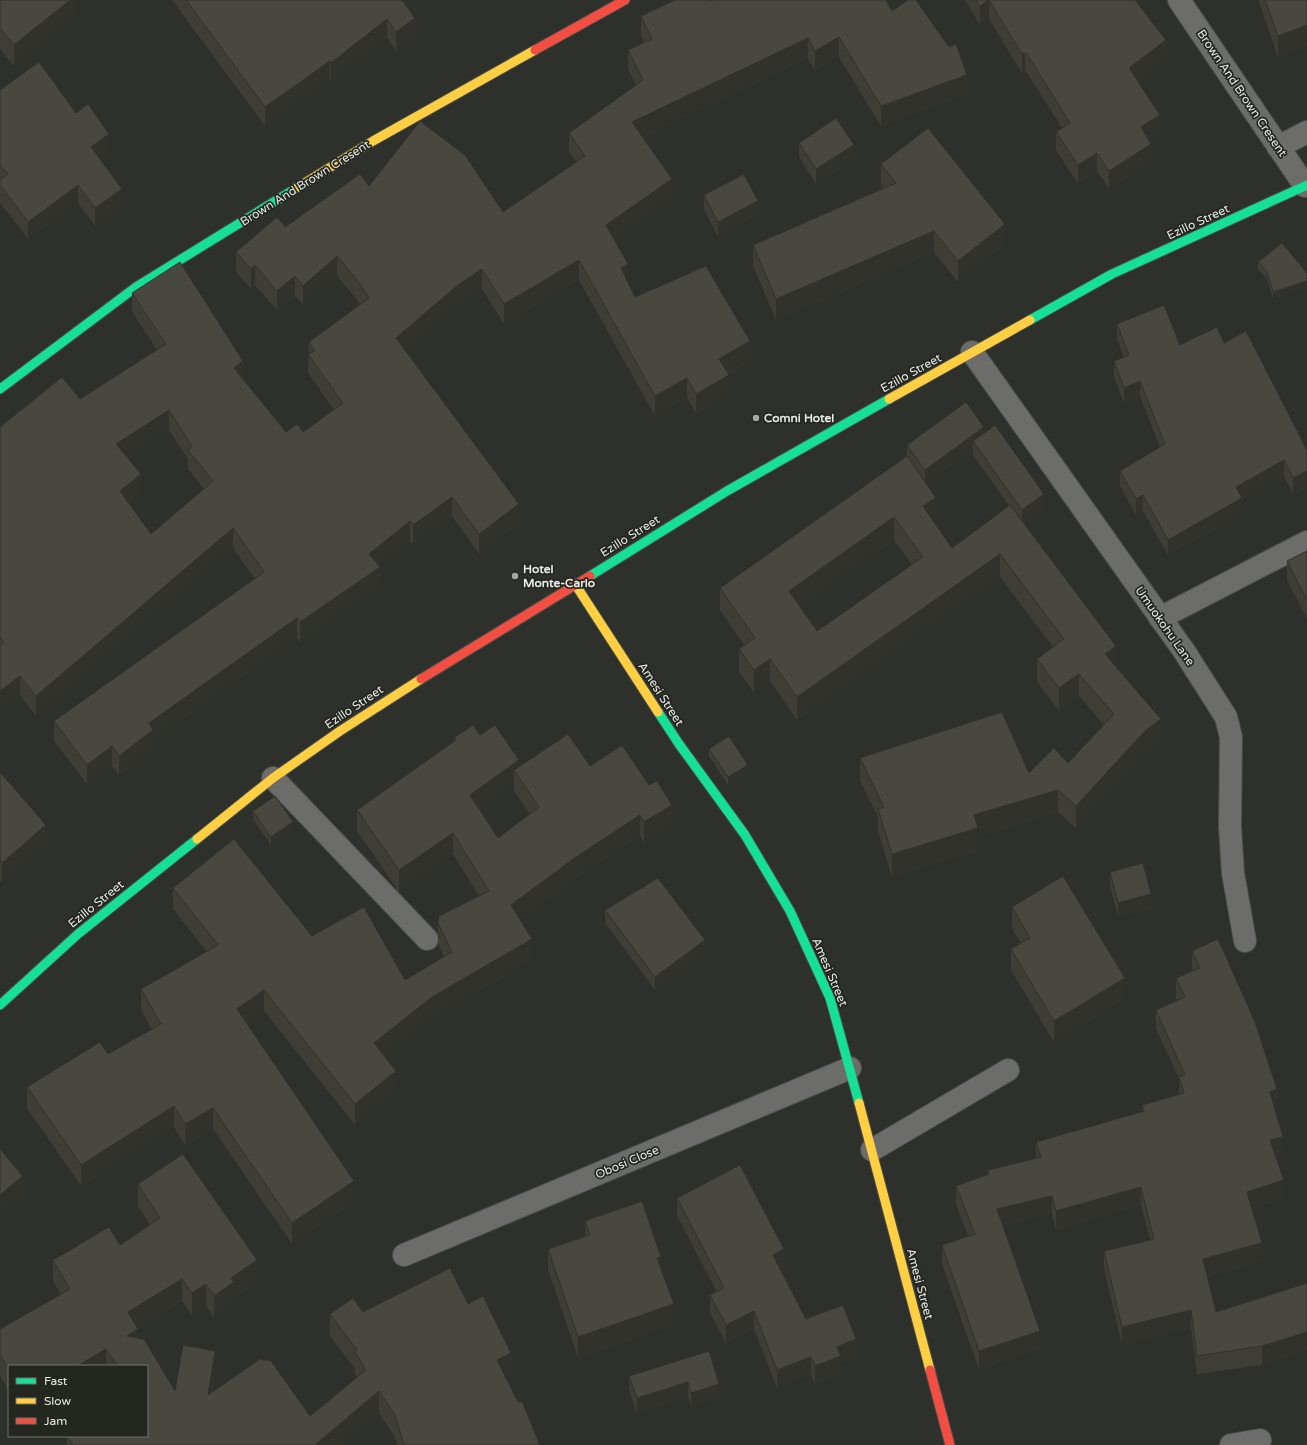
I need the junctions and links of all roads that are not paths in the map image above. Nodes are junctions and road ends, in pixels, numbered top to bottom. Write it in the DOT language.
graph roads {
  1 [pos="625,0"];
  2 [pos="1180,0"];
  3 [pos="1307,132"];
  4 [pos="1278,147"];
  5 [pos="1306,186"];
  6 [pos="972,352"];
  7 [pos="0,389"];
  8 [pos="1307,542"];
  9 [pos="575,584"];
  10 [pos="1160,618"];
  11 [pos="273,778"];
  12 [pos="427,939"];
  13 [pos="1245,941"];
  14 [pos="0,1005"];
  15 [pos="850,1068"];
  16 [pos="1008,1070"];
  17 [pos="872,1150"];
  18 [pos="404,1255"];
  19 [pos="1260,1440"];
  20 [pos="950,1445"];
  21 [pos="1231,1445"];
  1 -- 7 [label="street, Brown And Brown Cresent"];
  2 -- 4 [label="street, Brown And Brown Cresent"];
  3 -- 4 [label="street"];
  4 -- 5 [label="street, Brown And Brown Cresent"];
  5 -- 6 [label="street, Ezillo Street"];
  6 -- 9 [label="street, Ezillo Street"];
  6 -- 10 [label="street, Umuokohu Lane"];
  8 -- 10 [label="street"];
  9 -- 11 [label="street, Ezillo Street"];
  9 -- 15 [label="street, Amesi Street"];
  10 -- 13 [label="street, Umuokohu Lane"];
  11 -- 12 [label="street"];
  11 -- 14 [label="street, Ezillo Street"];
  15 -- 17 [label="street, Amesi Street"];
  15 -- 18 [label="street, Obosi Close"];
  16 -- 17 [label="street"];
  17 -- 20 [label="street, Amesi Street"];
  19 -- 21 [label="street"];
}
